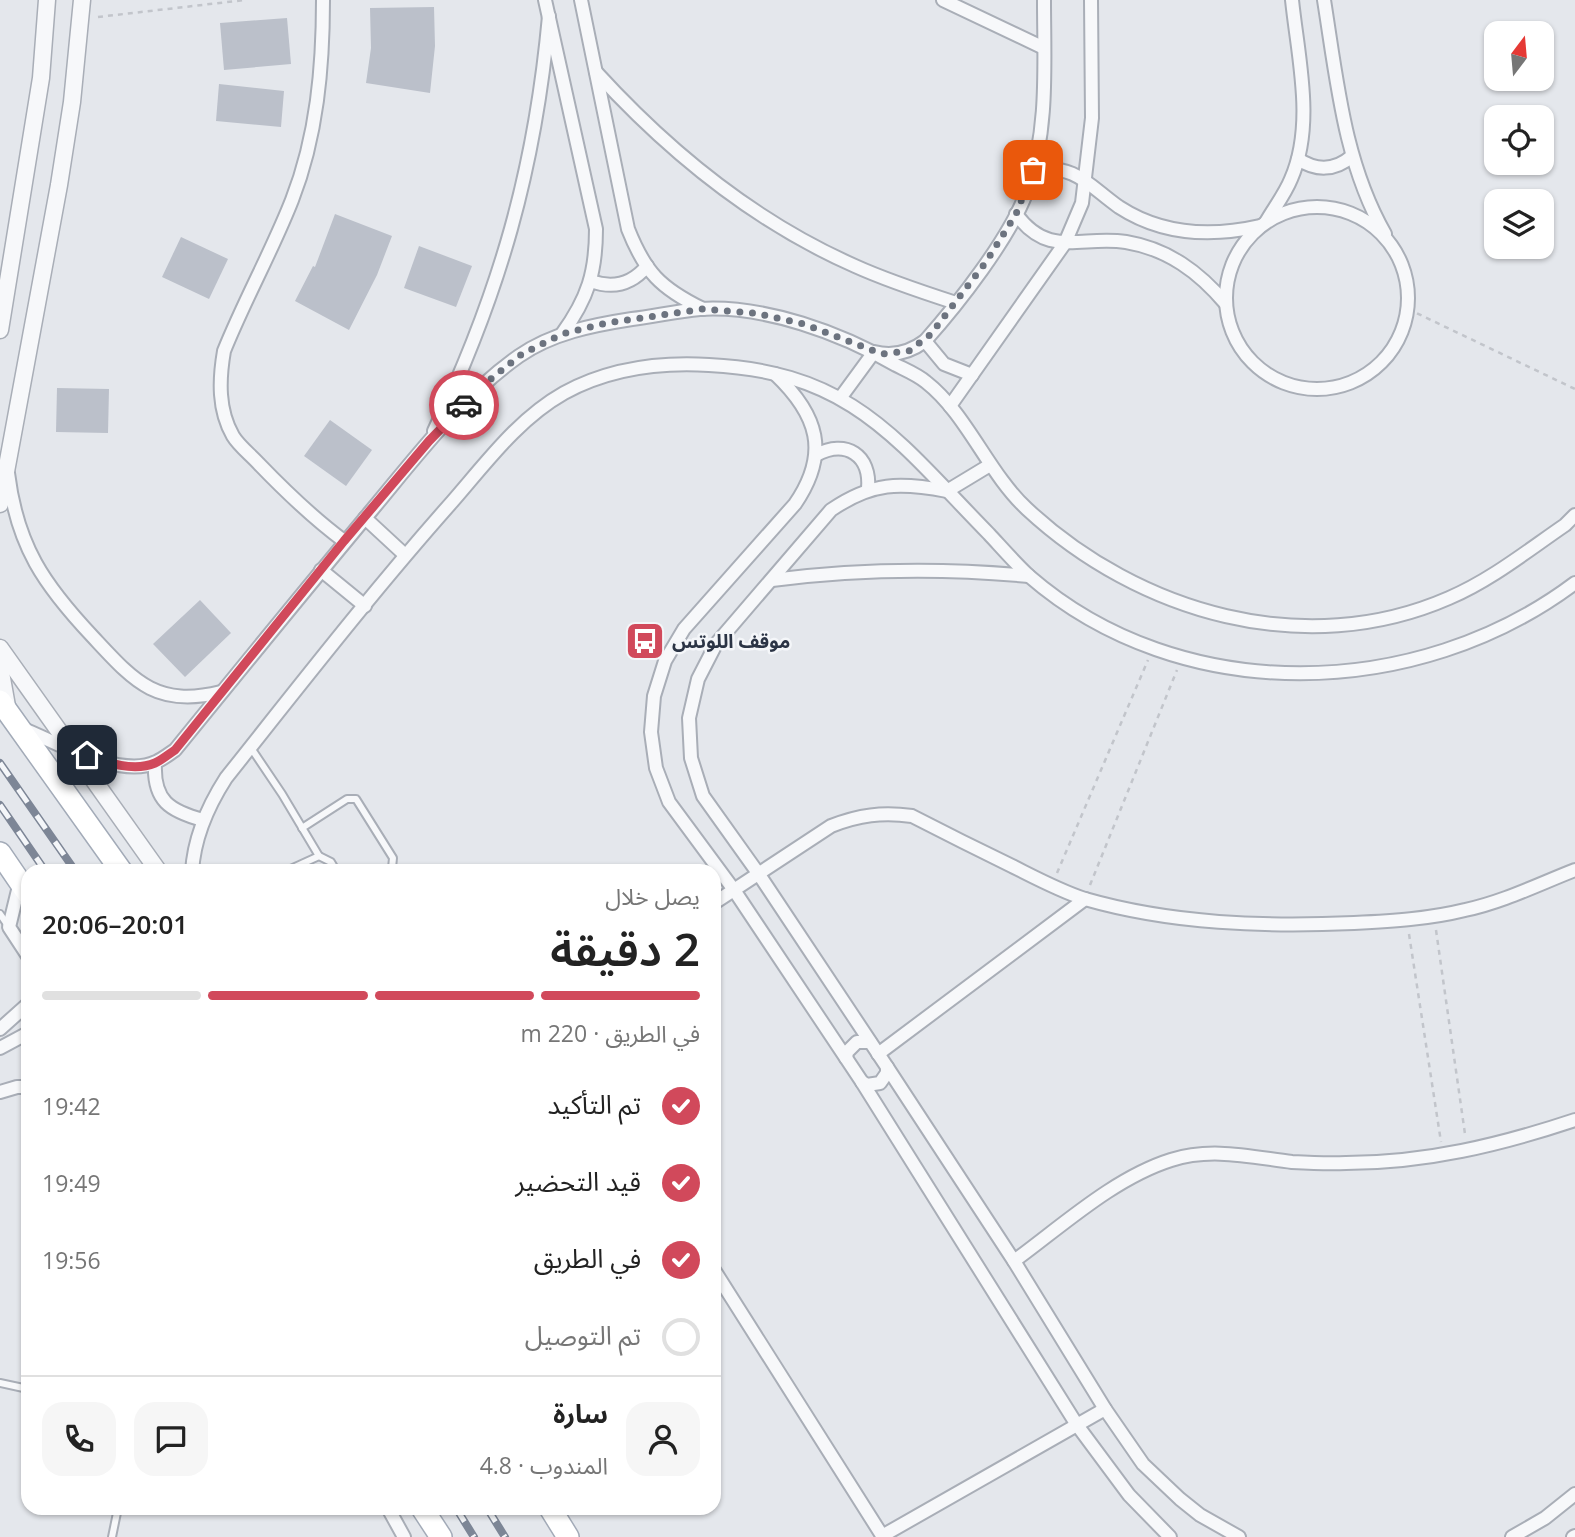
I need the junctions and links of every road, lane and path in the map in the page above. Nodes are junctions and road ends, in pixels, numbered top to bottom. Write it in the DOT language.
graph roads {
  1 [pos="47,0"];
  2 [pos="82,0"];
  3 [pos="245,0"];
  4 [pos="323,0"];
  5 [pos="545,0"];
  6 [pos="581,0"];
  7 [pos="943,0"];
  8 [pos="1044,0"];
  9 [pos="1091,0"];
  10 [pos="1292,0"];
  11 [pos="1324,0"];
  12 [pos="549,16"];
  13 [pos="81,19"];
  14 [pos="1044,48"];
  15 [pos="597,72"];
  16 [pos="1352,156"];
  17 [pos="1298,159"];
  18 [pos="1033,170"];
  19 [pos="1086,180"];
  20 [pos="1016,214"];
  21 [pos="1263,224"];
  22 [pos="1065,243"];
  23 [pos="1392,246"];
  24 [pos="647,266"];
  25 [pos="591,281"];
  26 [pos="956,303"];
  27 [pos="1226,304"];
  28 [pos="703,309"];
  29 [pos="1408,309"];
  30 [pos="0,330"];
  31 [pos="562,334"];
  32 [pos="925,341"];
  33 [pos="874,352"];
  34 [pos="773,372"];
  35 [pos="972,375"];
  36 [pos="1575,388"];
  37 [pos="841,397"];
  38 [pos="950,406"];
  39 [pos="429,441"];
  40 [pos="816,455"];
  41 [pos="7,465"];
  42 [pos="990,465"];
  43 [pos="868,489"];
  44 [pos="947,491"];
  45 [pos="0,504"];
  46 [pos="1575,515"];
  47 [pos="365,518"];
  48 [pos="344,541"];
  49 [pos="405,555"];
  50 [pos="321,570"];
  51 [pos="1029,576"];
  52 [pos="772,580"];
  53 [pos="1572,586"];
  54 [pos="365,606"];
  55 [pos="0,648"];
  56 [pos="1153,648"];
  57 [pos="1182,657"];
  58 [pos="0,667"];
  59 [pos="222,692"];
  60 [pos="8,713"];
  61 [pos="250,748"];
  62 [pos="73,750"];
  63 [pos="155,763"];
  64 [pos="204,820"];
  65 [pos="302,828"];
  66 [pos="0,853"];
  67 [pos="319,856"];
  68 [pos="116,864"];
  69 [pos="153,864"];
  70 [pos="193,864"];
  71 [pos="302,864"];
  72 [pos="332,864"];
  73 [pos="392,864"];
  74 [pos="714,864"];
  75 [pos="1575,870"];
  76 [pos="721,873"];
  77 [pos="758,873"];
  78 [pos="21,884"];
  79 [pos="1052,886"];
  80 [pos="734,890"];
  81 [pos="21,896"];
  82 [pos="721,898"];
  83 [pos="1085,899"];
  84 [pos="0,914"];
  85 [pos="1434,916"];
  86 [pos="1407,920"];
  87 [pos="9,927"];
  88 [pos="21,945"];
  89 [pos="21,1010"];
  90 [pos="0,1029"];
  91 [pos="21,1037"];
  92 [pos="870,1042"];
  93 [pos="0,1048"];
  94 [pos="878,1054"];
  95 [pos="846,1059"];
  96 [pos="887,1067"];
  97 [pos="862,1082"];
  98 [pos="21,1087"];
  99 [pos="0,1092"];
  100 [pos="1575,1120"];
  101 [pos="1467,1152"];
  102 [pos="1443,1156"];
  103 [pos="1014,1261"];
  104 [pos="721,1287"];
  105 [pos="0,1383"];
  106 [pos="21,1388"];
  107 [pos="1105,1409"];
  108 [pos="1077,1425"];
  109 [pos="1575,1494"];
  110 [pos="117,1515"];
  111 [pos="392,1515"];
  112 [pos="427,1515"];
  113 [pos="554,1515"];
  114 [pos="883,1536"];
  115 [pos="112,1537"];
  116 [pos="404,1537"];
  117 [pos="441,1537"];
  118 [pos="568,1537"];
  119 [pos="1170,1537"];
  120 [pos="1239,1537"];
  121 [pos="1512,1537"];
  1 -- 30 [label="street"];
  2 -- 13 [label="street"];
  3 -- 13 [label="path"];
  4 -- 48 [label="street"];
  5 -- 12 [label="street"];
  6 -- 15 [label="street"];
  7 -- 14 [label="street"];
  8 -- 14 [label="street"];
  9 -- 19 [label="street"];
  10 -- 17 [label="street"];
  11 -- 16 [label="street"];
  12 -- 25 [label="street"];
  12 -- 39 [label="street"];
  13 -- 41 [label="street"];
  14 -- 18 [label="street"];
  15 -- 24 [label="street"];
  15 -- 26 [label="street"];
  16 -- 17 [label="street"];
  16 -- 23 [label="street"];
  17 -- 21 [label="street"];
  18 -- 19 [label="street"];
  18 -- 20 [label="street"];
  19 -- 21 [label="street"];
  19 -- 22 [label="street"];
  20 -- 22 [label="street"];
  20 -- 26 [label="street"];
  21 -- 23 [label="street"];
  21 -- 27 [label="street"];
  22 -- 27 [label="street"];
  22 -- 35 [label="street"];
  23 -- 29 [label="street"];
  24 -- 25 [label="street"];
  24 -- 28 [label="street"];
  25 -- 31 [label="street"];
  26 -- 32 [label="street"];
  27 -- 29 [label="street"];
  28 -- 31 [label="street"];
  28 -- 33 [label="street"];
  29 -- 36 [label="path"];
  31 -- 39 [label="street"];
  32 -- 33 [label="street"];
  32 -- 35 [label="street"];
  33 -- 37 [label="street"];
  33 -- 38 [label="street"];
  34 -- 37 [label="street"];
  34 -- 40 [label="street"];
  34 -- 49 [label="street"];
  35 -- 38 [label="street"];
  37 -- 44 [label="street"];
  38 -- 42 [label="street"];
  39 -- 47 [label="street"];
  40 -- 43 [label="street"];
  40 -- 74 [label="street"];
  41 -- 45 [label="street"];
  41 -- 59 [label="street"];
  42 -- 44 [label="street"];
  42 -- 46 [label="street"];
  43 -- 44 [label="street"];
  43 -- 52 [label="street"];
  44 -- 51 [label="street"];
  47 -- 48 [label="street"];
  47 -- 49 [label="street"];
  48 -- 50 [label="street"];
  49 -- 54 [label="street"];
  50 -- 54 [label="street"];
  50 -- 59 [label="street"];
  51 -- 52 [label="street"];
  51 -- 56 [label="street"];
  52 -- 77 [label="street"];
  53 -- 57 [label="street"];
  54 -- 61 [label="street"];
  55 -- 62 [label="street"];
  56 -- 57 [label="street"];
  56 -- 79 [label="path"];
  57 -- 83 [label="path"];
  58 -- 60 [label="street"];
  59 -- 63 [label="street"];
  60 -- 62 [label="street"];
  60 -- 68 [label="main road"];
  61 -- 64 [label="street"];
  61 -- 65 [label="lane"];
  62 -- 63 [label="street"];
  62 -- 69 [label="street"];
  63 -- 64 [label="street"];
  64 -- 70 [label="street"];
  65 -- 67 [label="lane"];
  65 -- 73 [label="lane"];
  66 -- 78 [label="main road"];
  67 -- 71 [label="lane"];
  67 -- 72 [label="lane"];
  75 -- 85 [label="street"];
  76 -- 80 [label="street"];
  77 -- 79 [label="street"];
  77 -- 80 [label="street"];
  77 -- 92 [label="street"];
  79 -- 83 [label="street"];
  80 -- 82 [label="street"];
  80 -- 95 [label="street"];
  81 -- 87 [label="street"];
  83 -- 86 [label="street"];
  83 -- 94 [label="street"];
  84 -- 87 [label="lane"];
  85 -- 86 [label="street"];
  85 -- 101 [label="path"];
  86 -- 102 [label="path"];
  87 -- 88 [label="street"];
  89 -- 90 [label="street"];
  91 -- 93 [label="street"];
  92 -- 94 [label="street"];
  92 -- 95 [label="street"];
  94 -- 96 [label="street"];
  95 -- 97 [label="street"];
  96 -- 97 [label="street"];
  96 -- 103 [label="street"];
  97 -- 108 [label="street"];
  98 -- 99 [label="street"];
  100 -- 101 [label="street"];
  101 -- 102 [label="street"];
  102 -- 103 [label="street"];
  103 -- 107 [label="street"];
  104 -- 114 [label="street"];
  105 -- 106 [label="lane"];
  107 -- 108 [label="street"];
  107 -- 120 [label="street"];
  108 -- 114 [label="street"];
  108 -- 119 [label="street"];
  109 -- 121 [label="street"];
  110 -- 115 [label="lane"];
  111 -- 116 [label="street"];
  112 -- 117 [label="main road"];
  113 -- 118 [label="main road"];
}
